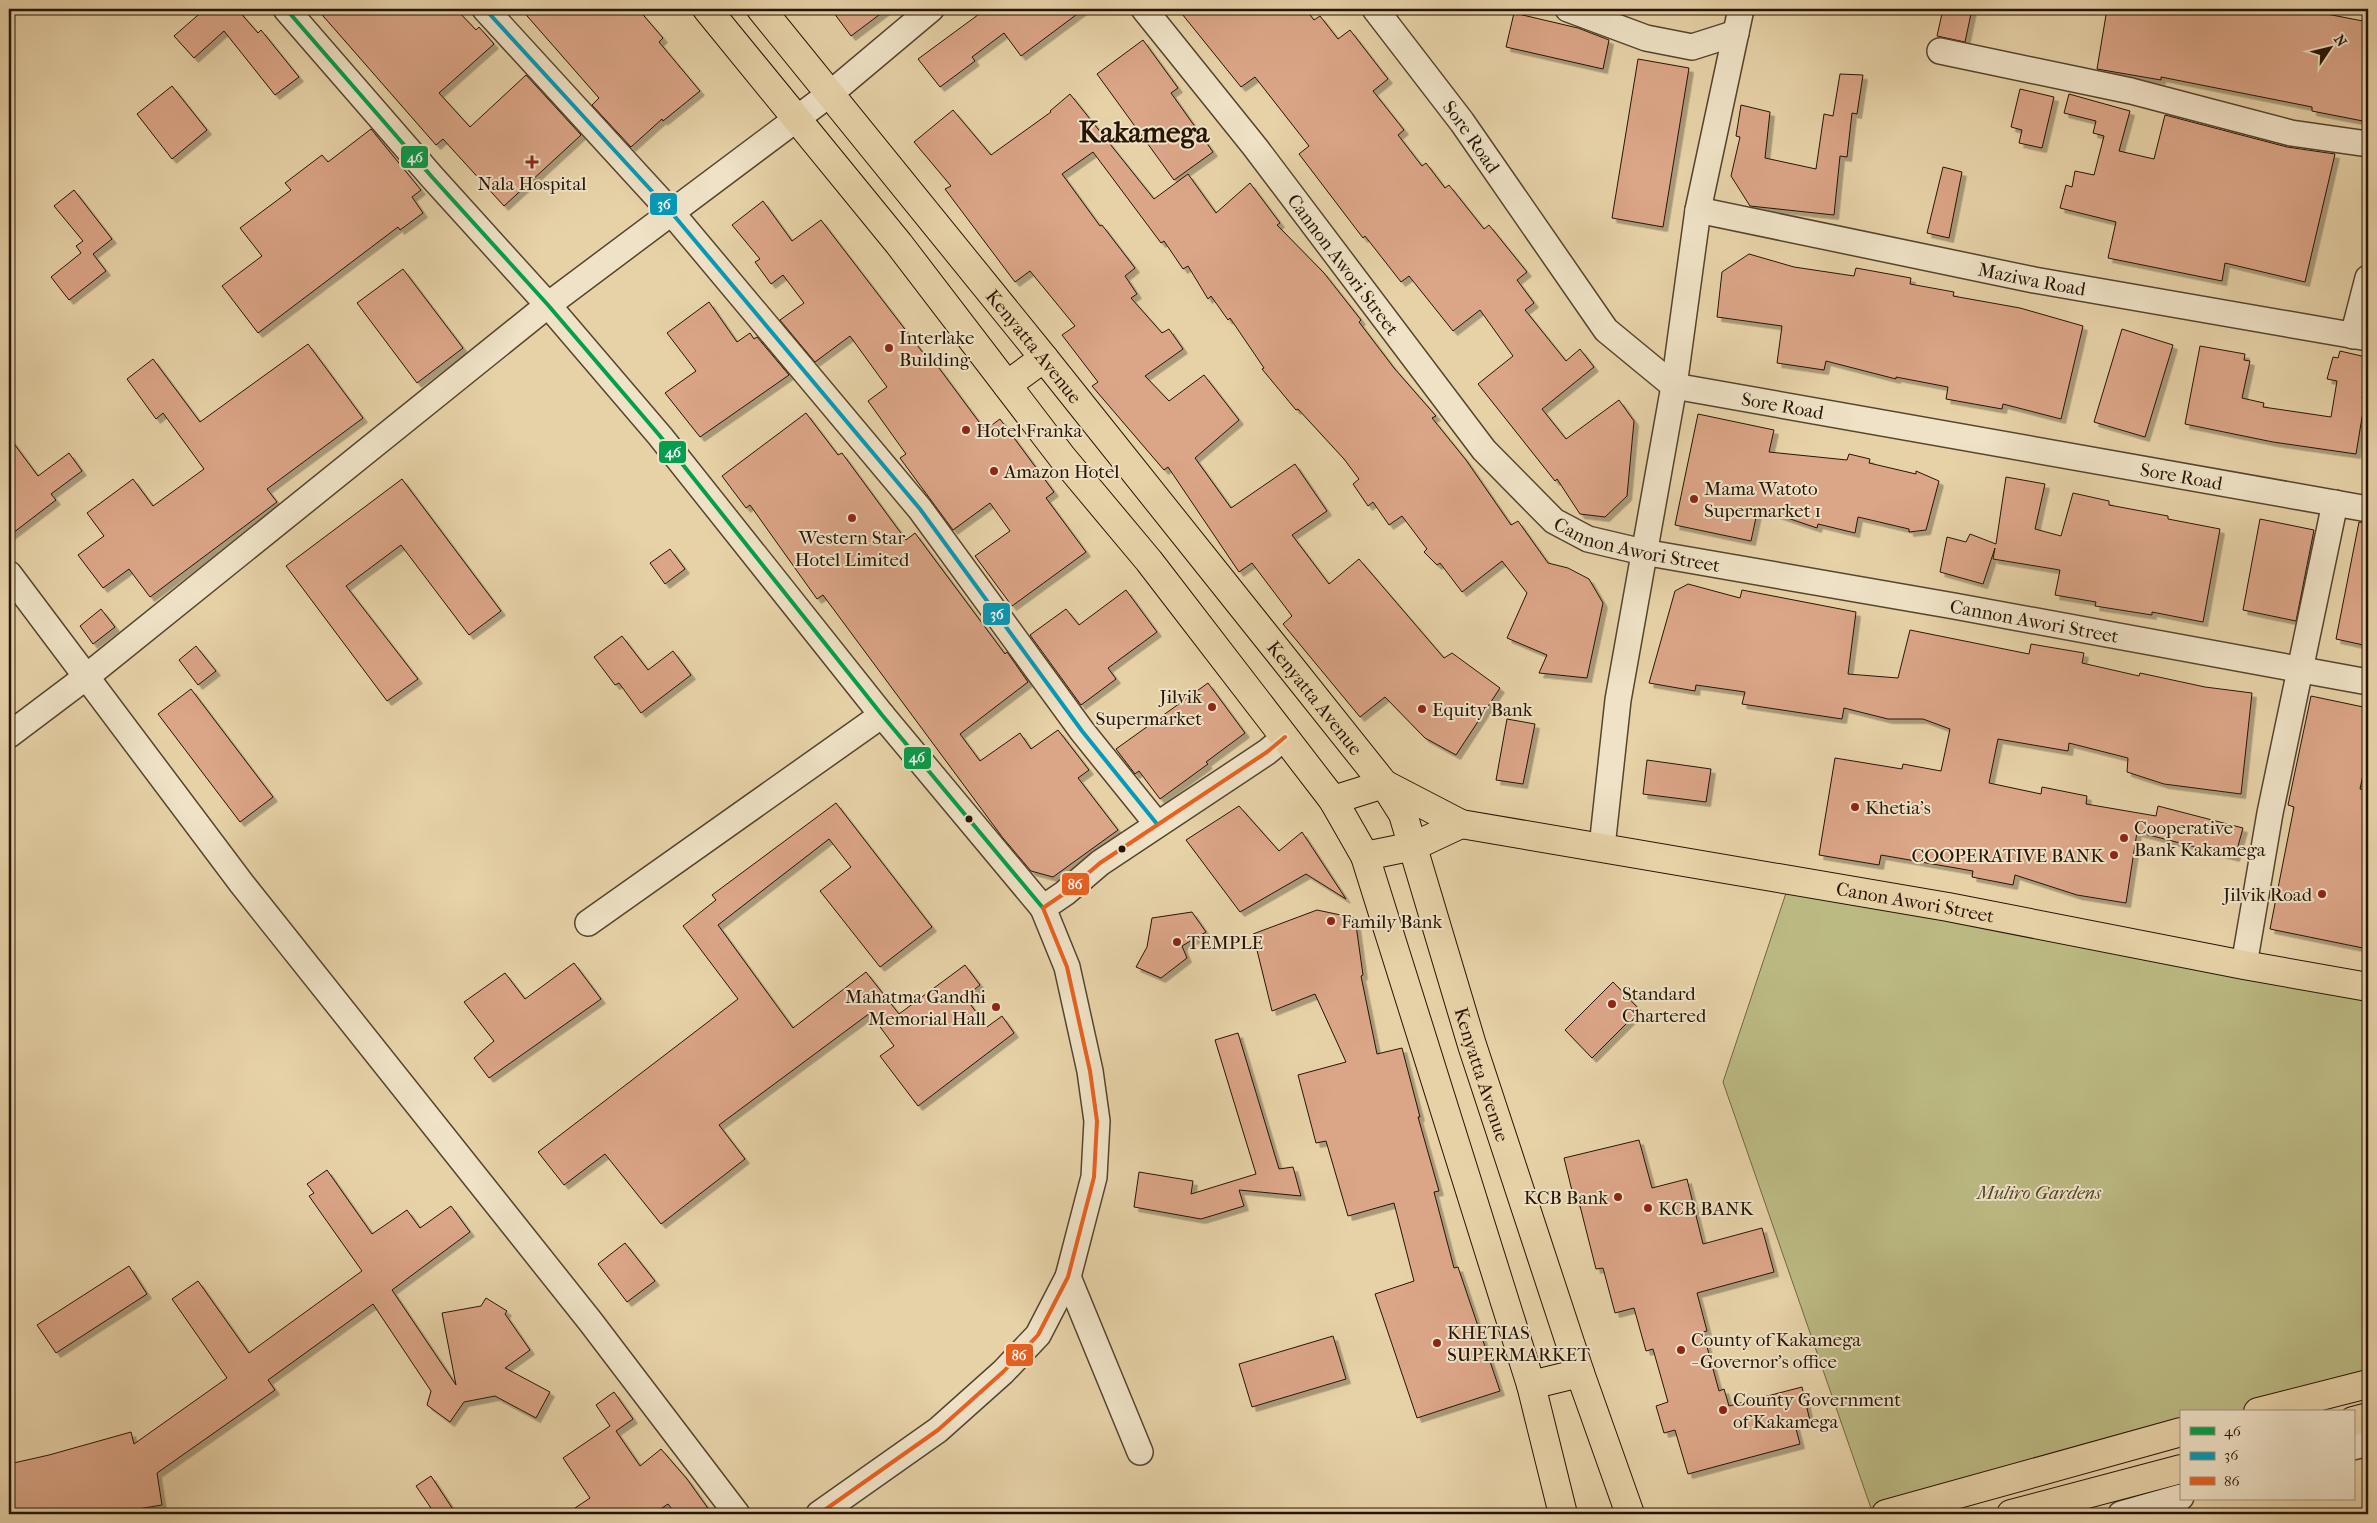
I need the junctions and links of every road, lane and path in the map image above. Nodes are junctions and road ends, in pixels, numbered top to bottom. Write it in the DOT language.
graph roads {
  1 [pos="286,9"];
  2 [pos="485,9"];
  3 [pos="707,9"];
  4 [pos="761,9"];
  5 [pos="931,9"];
  6 [pos="1144,9"];
  7 [pos="1375,9"];
  8 [pos="1568,9"];
  9 [pos="1739,21"];
  10 [pos="1940,51"];
  11 [pos="831,93"];
  12 [pos="796,119"];
  13 [pos="2368,144"];
  14 [pos="1698,210"];
  15 [pos="671,212"];
  16 [pos="2368,278"];
  17 [pos="548,305"];
  18 [pos="2361,337"];
  19 [pos="1044,358"];
  20 [pos="1007,385"];
  21 [pos="1674,386"];
  22 [pos="2335,503"];
  23 [pos="2368,509"];
  24 [pos="1184,535"];
  25 [pos="1643,552"];
  26 [pos="1149,561"];
  27 [pos="9,574"];
  28 [pos="2302,670"];
  29 [pos="86,677"];
  30 [pos="2368,682"];
  31 [pos="882,715"];
  32 [pos="9,735"];
  33 [pos="1285,737"];
  34 [pos="1384,784"];
  35 [pos="1333,800"];
  36 [pos="1157,824"];
  37 [pos="1461,824"];
  38 [pos="1414,846"];
  39 [pos="1602,847"];
  40 [pos="1365,856"];
  41 [pos="1043,908"];
  42 [pos="588,924"];
  43 [pos="2244,965"];
  44 [pos="2368,987"];
  45 [pos="1068,1277"];
  46 [pos="1580,1373"];
  47 [pos="2368,1384"];
  48 [pos="1532,1386"];
  49 [pos="2266,1410"];
  50 [pos="2368,1417"];
  51 [pos="2354,1421"];
  52 [pos="2180,1432"];
  53 [pos="2368,1443"];
  54 [pos="2354,1447"];
  55 [pos="1140,1452"];
  56 [pos="2180,1469"];
  57 [pos="2154,1476"];
  58 [pos="2180,1497"];
  59 [pos="2135,1512"];
  60 [pos="737,1514"];
  61 [pos="819,1514"];
  62 [pos="1563,1514"];
  63 [pos="1630,1514"];
  64 [pos="1886,1514"];
  65 [pos="2011,1514"];
  66 [pos="2115,1514"];
  1 -- 17 [label="street"];
  2 -- 15 [label="street"];
  3 -- 12 [label="main road"];
  4 -- 11 [label="main road, Kenyatta Avenue"];
  5 -- 11 [label="street"];
  6 -- 25 [label="street, Cannon Awori Street"];
  7 -- 21 [label="street, Sore Road"];
  8 -- 9 [label="street"];
  9 -- 14 [label="street"];
  10 -- 13 [label="street"];
  11 -- 12 [label="street"];
  11 -- 19 [label="main road, Kenyatta Avenue"];
  12 -- 15 [label="street"];
  12 -- 20 [label="main road"];
  14 -- 18 [label="street, Maziwa Road"];
  14 -- 21 [label="street"];
  15 -- 17 [label="street"];
  15 -- 36 [label="street"];
  16 -- 18 [label="street"];
  17 -- 29 [label="street"];
  17 -- 31 [label="street"];
  19 -- 20 [label="main road"];
  19 -- 24 [label="main road, Kenyatta Avenue"];
  20 -- 26 [label="main road"];
  21 -- 22 [label="street, Sore Road"];
  21 -- 25 [label="street"];
  22 -- 23 [label="street, Sore Road"];
  22 -- 28 [label="street"];
  24 -- 26 [label="main road"];
  24 -- 34 [label="main road, Kenyatta Avenue"];
  25 -- 28 [label="street, Cannon Awori Street"];
  25 -- 39 [label="street"];
  26 -- 33 [label="main road"];
  27 -- 29 [label="street"];
  28 -- 30 [label="street, Cannon Awori Street"];
  28 -- 43 [label="street"];
  29 -- 32 [label="street"];
  29 -- 60 [label="street"];
  31 -- 41 [label="street"];
  31 -- 42 [label="street"];
  33 -- 35 [label="main road"];
  33 -- 36 [label="street"];
  34 -- 35 [label="main road"];
  34 -- 37 [label="main road, Canon Awori Street"];
  34 -- 38 [label="main road, Kenyatta Avenue"];
  35 -- 40 [label="main road"];
  36 -- 41 [label="street"];
  37 -- 38 [label="main road"];
  37 -- 39 [label="main road, Canon Awori Street"];
  38 -- 40 [label="main road"];
  38 -- 46 [label="main road, Kenyatta Avenue"];
  39 -- 43 [label="main road, Canon Awori Street"];
  40 -- 48 [label="main road"];
  41 -- 45 [label="street"];
  43 -- 44 [label="main road, Canon Awori Street"];
  45 -- 55 [label="street"];
  45 -- 61 [label="street"];
  46 -- 48 [label="main road"];
  46 -- 63 [label="main road, Kenyatta Avenue"];
  47 -- 49 [label="main road"];
  48 -- 62 [label="main road"];
  50 -- 51 [label="main road"];
  52 -- 64 [label="main road"];
  53 -- 54 [label="street"];
  56 -- 57 [label="main road"];
  57 -- 65 [label="main road"];
  57 -- 66 [label="street"];
  58 -- 59 [label="street"];
}
